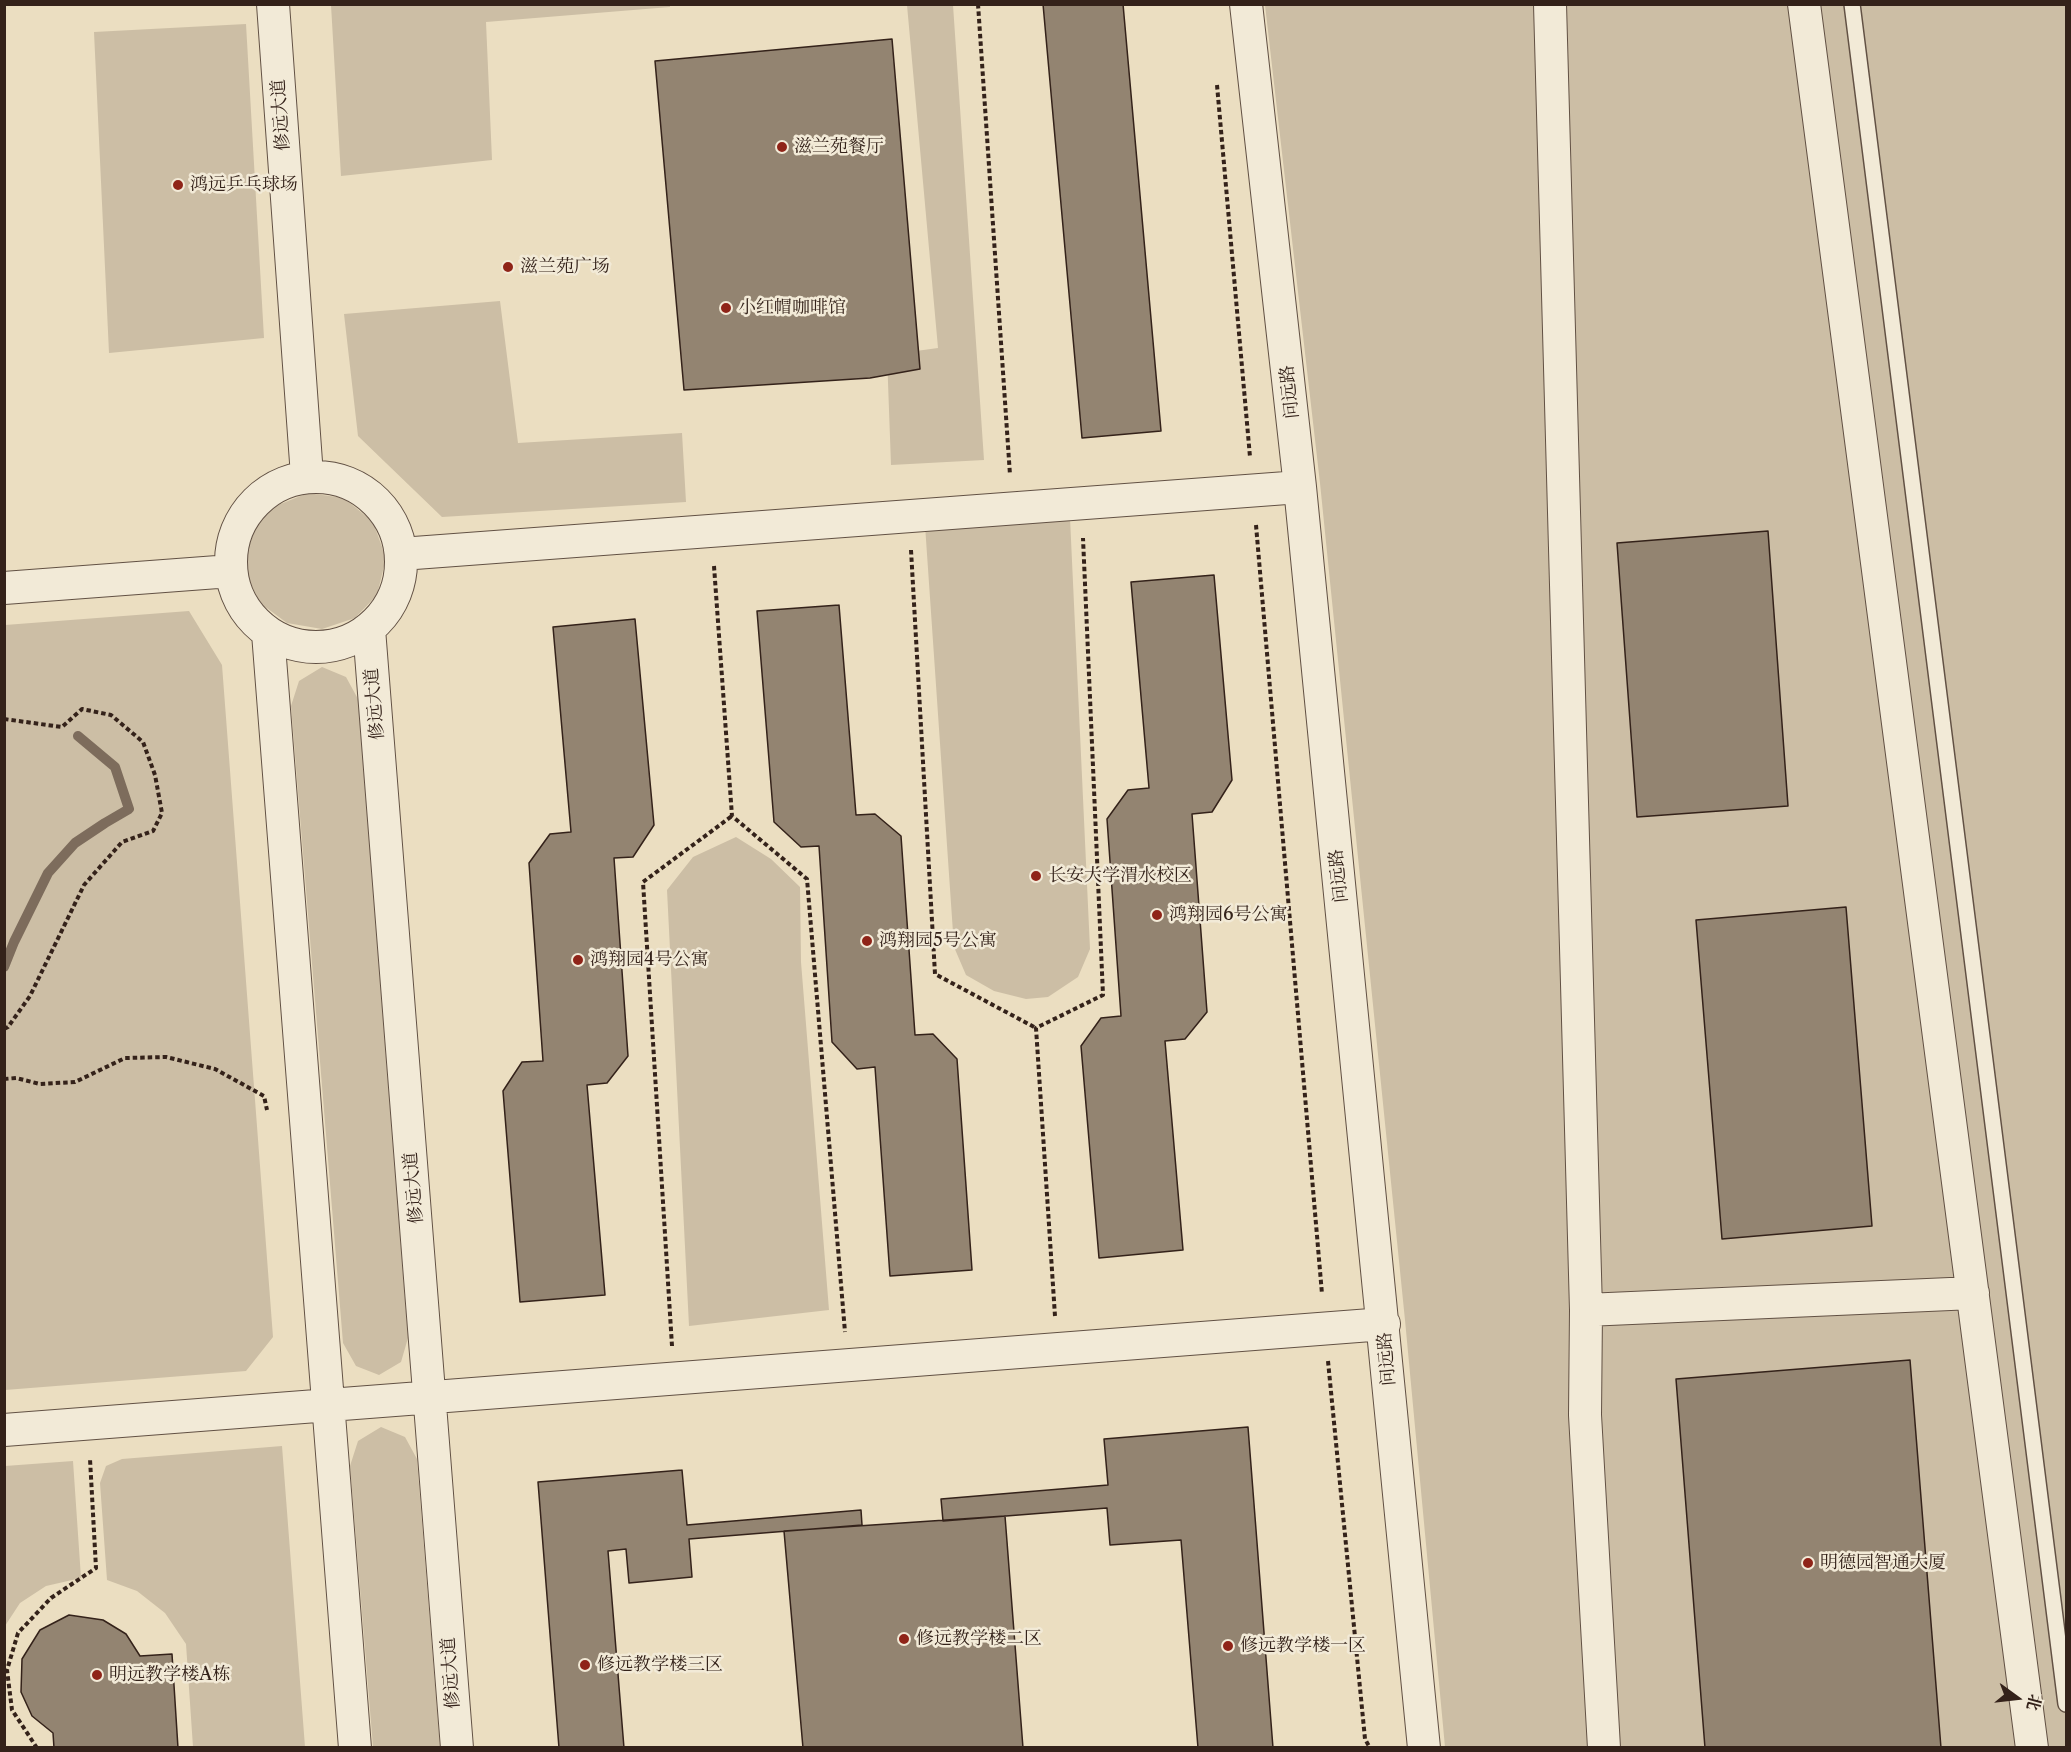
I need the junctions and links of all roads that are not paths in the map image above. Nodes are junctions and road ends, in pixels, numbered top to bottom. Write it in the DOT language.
graph roads {
  1 [pos="273,4"];
  2 [pos="1246,4"];
  3 [pos="1551,4"];
  4 [pos="1804,4"];
  5 [pos="1852,4"];
  6 [pos="307,476"];
  7 [pos="1300,487"];
  8 [pos="401,554"];
  9 [pos="231,571"];
  10 [pos="4,588"];
  11 [pos="369,629"];
  12 [pos="268,633"];
  13 [pos="1973,1293"];
  14 [pos="1586,1310"];
  15 [pos="1384,1324"];
  16 [pos="430,1398"];
  17 [pos="328,1406"];
  18 [pos="4,1430"];
  19 [pos="2067,1704"];
  20 [pos="355,1748"];
  21 [pos="457,1748"];
  22 [pos="1424,1748"];
  23 [pos="1604,1748"];
  24 [pos="2032,1748"];
  1 -- 6 [label="street, 修远大道"];
  2 -- 7 [label="street, 问远路"];
  3 -- 14 [label="street"];
  4 -- 13 [label="street"];
  5 -- 19 [label="lane"];
  6 -- 8 [label="street"];
  6 -- 9 [label="street"];
  7 -- 8 [label="street"];
  7 -- 15 [label="street, 问远路"];
  8 -- 11 [label="street"];
  9 -- 10 [label="street"];
  9 -- 12 [label="street"];
  11 -- 12 [label="street"];
  11 -- 16 [label="street, 修远大道"];
  12 -- 17 [label="street"];
  13 -- 14 [label="street"];
  13 -- 24 [label="street"];
  14 -- 23 [label="street"];
  15 -- 16 [label="street"];
  15 -- 22 [label="street, 问远路"];
  16 -- 17 [label="street"];
  16 -- 21 [label="street, 修远大道"];
  17 -- 18 [label="street"];
  17 -- 20 [label="street"];
}
